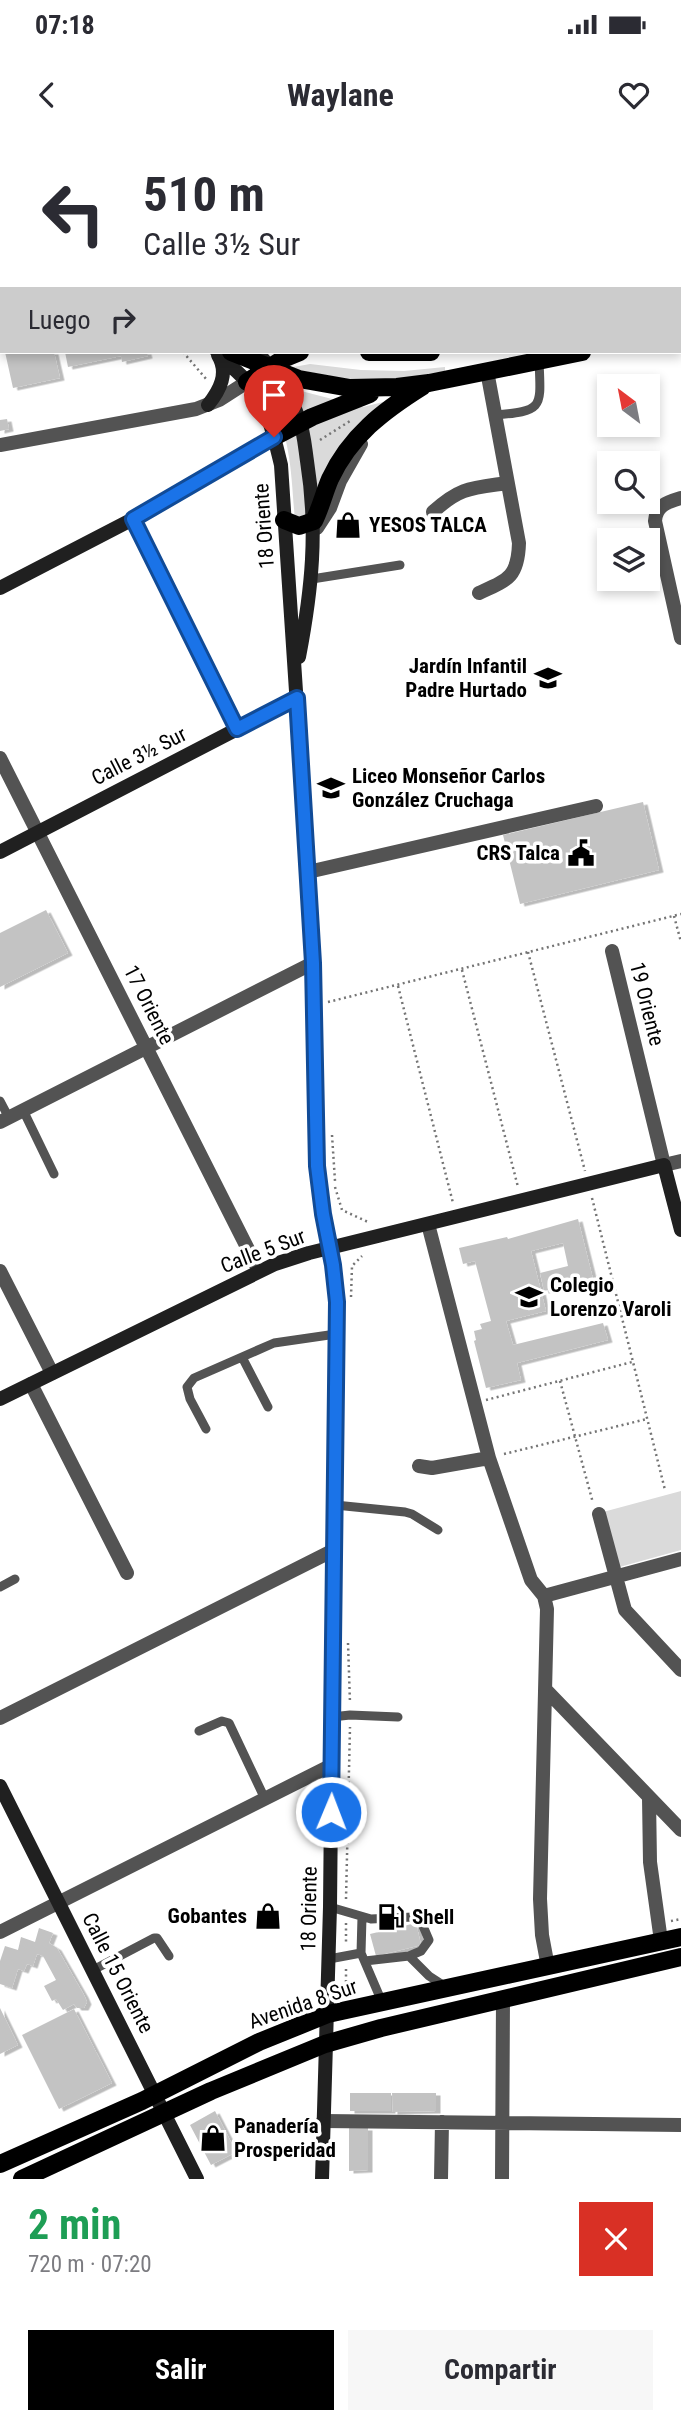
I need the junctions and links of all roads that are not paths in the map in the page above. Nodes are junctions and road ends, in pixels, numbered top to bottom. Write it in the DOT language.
graph roads {
  1 [pos="222,354"];
  2 [pos="224,354"];
  3 [pos="228,354"];
  4 [pos="259,354"];
  5 [pos="296,354"];
  6 [pos="571,354"];
  7 [pos="539,360"];
  8 [pos="270,367"];
  9 [pos="487,374"];
  10 [pos="247,382"];
  11 [pos="429,383"];
  12 [pos="397,387"];
  13 [pos="212,400"];
  14 [pos="495,415"];
  15 [pos="301,422"];
  16 [pos="274,437"];
  17 [pos="0,445"];
  18 [pos="507,483"];
  19 [pos="681,498"];
  20 [pos="433,512"];
  21 [pos="133,519"];
  22 [pos="284,520"];
  23 [pos="314,526"];
  24 [pos="400,565"];
  25 [pos="312,579"];
  26 [pos="0,587"];
  27 [pos="479,593"];
  28 [pos="681,638"];
  29 [pos="295,676"];
  30 [pos="297,698"];
  31 [pos="237,729"];
  32 [pos="0,758"];
  33 [pos="596,806"];
  34 [pos="38,832"];
  35 [pos="0,852"];
  36 [pos="308,872"];
  37 [pos="612,951"];
  38 [pos="313,963"];
  39 [pos="147,1047"];
  40 [pos="0,1101"];
  41 [pos="23,1110"];
  42 [pos="4,1120"];
  43 [pos="681,1161"];
  44 [pos="664,1165"];
  45 [pos="54,1174"];
  46 [pos="428,1224"];
  47 [pos="681,1230"];
  48 [pos="330,1249"];
  49 [pos="0,1271"];
  50 [pos="259,1271"];
  51 [pos="336,1334"];
  52 [pos="243,1359"];
  53 [pos="52,1373"];
  54 [pos="31,1384"];
  55 [pos="0,1399"];
  56 [pos="268,1407"];
  57 [pos="206,1429"];
  58 [pos="489,1458"];
  59 [pos="419,1466"];
  60 [pos="335,1505"];
  61 [pos="599,1514"];
  62 [pos="438,1530"];
  63 [pos="334,1550"];
  64 [pos="681,1559"];
  65 [pos="127,1573"];
  66 [pos="614,1577"];
  67 [pos="15,1579"];
  68 [pos="0,1587"];
  69 [pos="544,1596"];
  70 [pos="681,1670"];
  71 [pos="547,1690"];
  72 [pos="332,1717"];
  73 [pos="398,1717"];
  74 [pos="0,1718"];
  75 [pos="199,1731"];
  76 [pos="332,1765"];
  77 [pos="0,1786"];
  78 [pos="649,1798"];
  79 [pos="265,1799"];
  80 [pos="681,1830"];
  81 [pos="59,1902"];
  82 [pos="330,1907"];
  83 [pos="362,1917"];
  84 [pos="0,1932"];
  85 [pos="660,1933"];
  86 [pos="681,1937"];
  87 [pos="169,1956"];
  88 [pos="409,1956"];
  89 [pos="363,1957"];
  90 [pos="681,1957"];
  91 [pos="329,1959"];
  92 [pos="548,1967"];
  93 [pos="93,1970"];
  94 [pos="450,1989"];
  95 [pos="379,1995"];
  96 [pos="503,1999"];
  97 [pos="328,2014"];
  98 [pos="325,2044"];
  99 [pos="155,2094"];
  100 [pos="164,2112"];
  101 [pos="323,2121"];
  102 [pos="442,2122"];
  103 [pos="502,2122"];
  104 [pos="681,2126"];
  105 [pos="0,2164"];
  106 [pos="22,2179"];
  107 [pos="197,2179"];
  108 [pos="322,2179"];
  109 [pos="441,2179"];
  110 [pos="502,2179"];
  1 -- 13 [label="main road"];
  2 -- 10 [label="main road, 18 Oriente"];
  3 -- 8 [label="main road"];
  4 -- 8 [label="main road, 18 Oriente"];
  5 -- 8 [label="main road"];
  6 -- 7 [label="main road"];
  7 -- 9 [label="main road"];
  7 -- 14 [label="lane"];
  8 -- 10 [label="main road"];
  8 -- 12 [label="main road"];
  8 -- 15 [label="main road, 18 Oriente"];
  9 -- 11 [label="main road"];
  9 -- 14 [label="street"];
  9 -- 23 [label="street"];
  10 -- 13 [label="street"];
  10 -- 16 [label="main road, 18 Oriente"];
  11 -- 12 [label="main road"];
  11 -- 23 [label="main road"];
  12 -- 15 [label="main road"];
  13 -- 17 [label="street"];
  14 -- 18 [label="street"];
  15 -- 16 [label="main road"];
  15 -- 23 [label="main road, 18 Oriente"];
  16 -- 21 [label="main road"];
  16 -- 22 [label="main road, 18 Oriente"];
  18 -- 20 [label="street"];
  18 -- 27 [label="street"];
  19 -- 28 [label="street"];
  21 -- 26 [label="main road"];
  21 -- 31 [label="street"];
  22 -- 23 [label="main road"];
  22 -- 29 [label="main road, 18 Oriente"];
  23 -- 25 [label="main road, 18 Oriente"];
  24 -- 25 [label="lane"];
  25 -- 29 [label="main road, 18 Oriente"];
  29 -- 30 [label="main road, 18 Oriente"];
  30 -- 31 [label="main road, Calle 3½ Sur"];
  30 -- 36 [label="main road, 18 Oriente"];
  31 -- 34 [label="main road, Calle 3½ Sur"];
  32 -- 34 [label="street, 17 Oriente"];
  33 -- 36 [label="street"];
  34 -- 35 [label="main road, Calle 3½ Sur"];
  34 -- 39 [label="street, 17 Oriente"];
  36 -- 38 [label="main road, 18 Oriente"];
  37 -- 44 [label="street, 19 Oriente"];
  38 -- 39 [label="street"];
  38 -- 48 [label="main road, 18 Oriente"];
  39 -- 41 [label="street"];
  39 -- 50 [label="street, 17 Oriente"];
  40 -- 42 [label="lane"];
  41 -- 42 [label="street"];
  41 -- 45 [label="lane"];
  43 -- 44 [label="street, Calle 5 Sur"];
  44 -- 46 [label="main road, Calle 5 Sur"];
  44 -- 47 [label="main road, 19 Oriente"];
  46 -- 48 [label="main road, Calle 5 Sur"];
  46 -- 58 [label="street"];
  48 -- 50 [label="main road, Calle 5 Sur"];
  48 -- 51 [label="main road, 18 Oriente"];
  49 -- 53 [label="street"];
  50 -- 53 [label="main road, Calle 5 Sur"];
  51 -- 52 [label="lane"];
  51 -- 60 [label="main road, 18 Oriente"];
  52 -- 56 [label="lane"];
  52 -- 57 [label="lane"];
  53 -- 54 [label="main road, Calle 5 Sur"];
  54 -- 55 [label="main road, Calle 5 Sur"];
  54 -- 65 [label="street"];
  58 -- 59 [label="street"];
  58 -- 69 [label="street"];
  60 -- 62 [label="lane"];
  60 -- 63 [label="main road, 18 Oriente"];
  61 -- 66 [label="street"];
  63 -- 72 [label="main road, 18 Oriente"];
  63 -- 74 [label="street"];
  64 -- 66 [label="street"];
  66 -- 69 [label="street"];
  66 -- 70 [label="street"];
  67 -- 68 [label="lane"];
  69 -- 71 [label="street"];
  71 -- 78 [label="street"];
  71 -- 92 [label="street"];
  72 -- 73 [label="lane"];
  72 -- 76 [label="main road, 18 Oriente"];
  75 -- 79 [label="lane"];
  76 -- 79 [label="street"];
  76 -- 82 [label="main road, 18 Oriente"];
  77 -- 81 [label="main road, Calle 15 Oriente"];
  78 -- 80 [label="street"];
  78 -- 85 [label="street"];
  79 -- 81 [label="street"];
  81 -- 84 [label="street"];
  81 -- 93 [label="main road, Calle 15 Oriente"];
  82 -- 83 [label="lane"];
  82 -- 91 [label="main road, 18 Oriente"];
  83 -- 88 [label="lane"];
  83 -- 89 [label="lane"];
  85 -- 86 [label="main road, Avenida 8 Sur"];
  85 -- 92 [label="main road, Avenida 8 Sur"];
  87 -- 93 [label="lane"];
  88 -- 89 [label="lane"];
  88 -- 94 [label="lane"];
  89 -- 91 [label="lane"];
  89 -- 95 [label="lane"];
  90 -- 96 [label="main road"];
  91 -- 97 [label="main road, 18 Oriente"];
  92 -- 94 [label="main road, Avenida 8 Sur"];
  93 -- 99 [label="main road, Calle 15 Oriente"];
  94 -- 95 [label="main road, Avenida 8 Sur"];
  95 -- 97 [label="main road, Avenida 8 Sur"];
  96 -- 98 [label="main road"];
  96 -- 103 [label="street"];
  97 -- 98 [label="main road, 18 Oriente"];
  97 -- 99 [label="main road, Avenida 8 Sur"];
  98 -- 100 [label="main road"];
  98 -- 101 [label="main road, 18 Oriente"];
  99 -- 100 [label="main road, Calle 15 Oriente"];
  99 -- 105 [label="main road, Avenida 8 Sur"];
  100 -- 106 [label="main road"];
  100 -- 107 [label="main road, Calle 15 Oriente"];
  101 -- 102 [label="street"];
  101 -- 108 [label="main road, 18 Oriente"];
  102 -- 103 [label="street"];
  102 -- 109 [label="street"];
  103 -- 104 [label="street"];
  103 -- 110 [label="street"];
}
